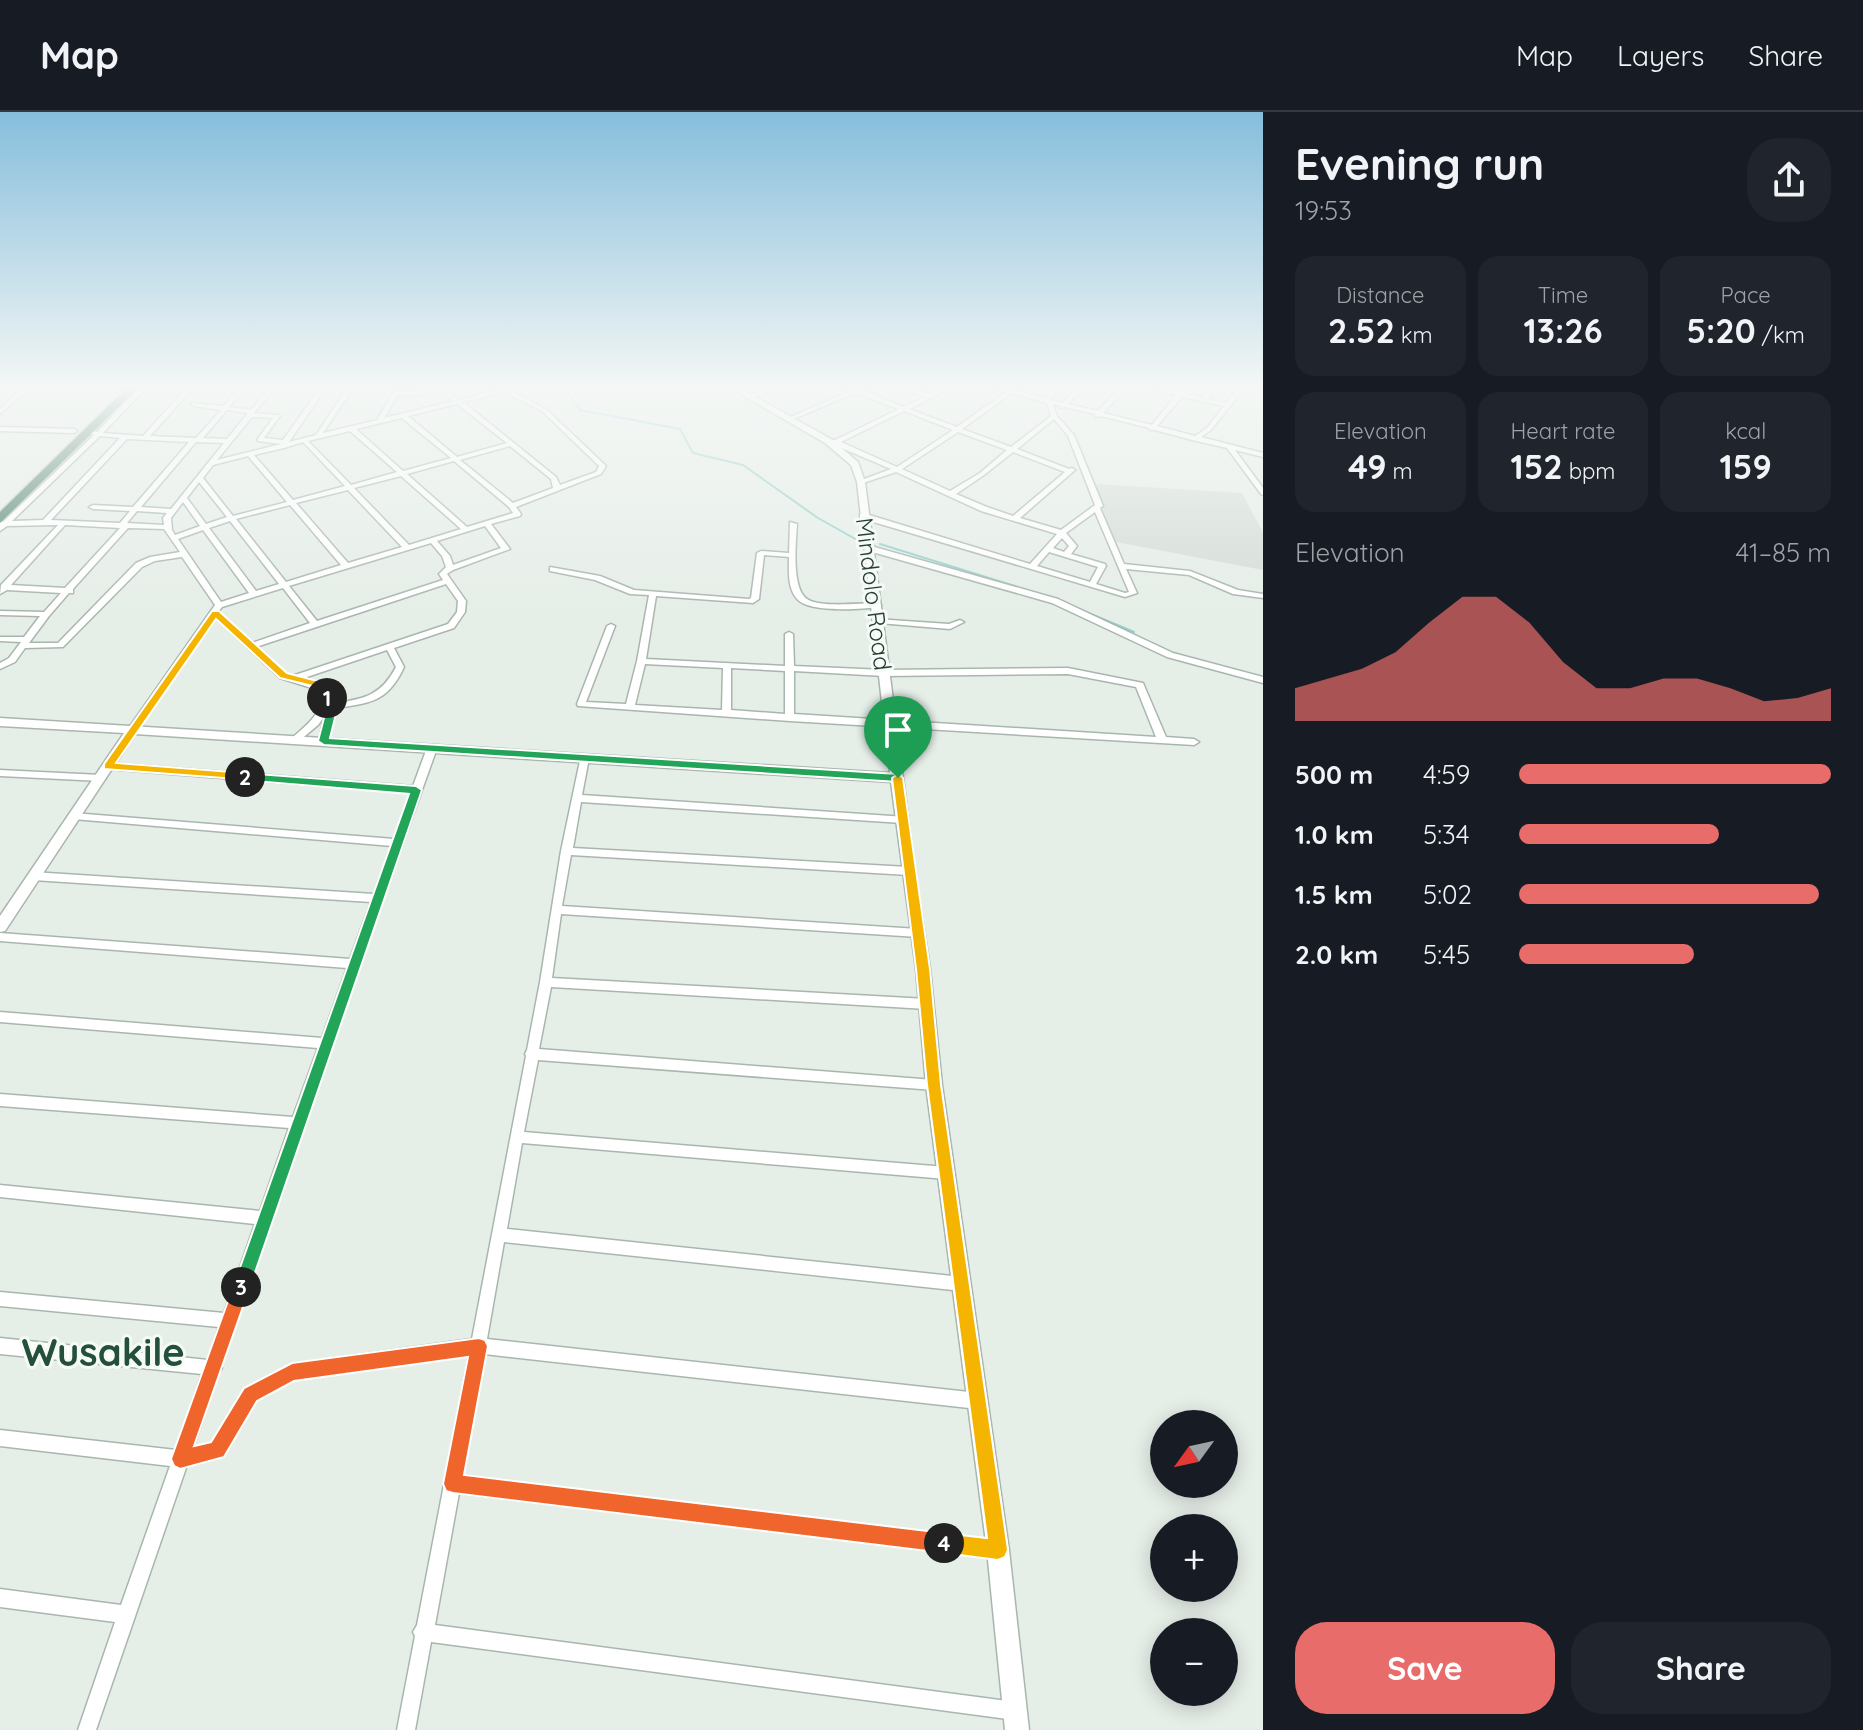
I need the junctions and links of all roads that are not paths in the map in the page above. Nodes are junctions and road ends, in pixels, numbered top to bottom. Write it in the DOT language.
graph roads {
  1 [pos="44,461"];
  2 [pos="66,461"];
  3 [pos="103,461"];
  4 [pos="178,461"];
  5 [pos="214,461"];
  6 [pos="223,461"];
  7 [pos="256,461"];
  8 [pos="323,461"];
  9 [pos="386,461"];
  10 [pos="447,461"];
  11 [pos="455,461"];
  12 [pos="532,461"];
  13 [pos="597,461"];
  14 [pos="852,461"];
  15 [pos="878,461"];
  16 [pos="910,461"];
  17 [pos="998,461"];
  18 [pos="1038,461"];
  19 [pos="1239,461"];
  20 [pos="1082,462"];
  21 [pos="212,463"];
  22 [pos="898,469"];
  23 [pos="1070,472"];
  24 [pos="400,473"];
  25 [pos="199,477"];
  26 [pos="861,482"];
  27 [pos="349,488"];
  28 [pos="555,491"];
  29 [pos="952,493"];
  30 [pos="1263,493"];
  31 [pos="183,497"];
  32 [pos="0,503"];
  33 [pos="293,503"];
  34 [pos="512,506"];
  35 [pos="93,507"];
  36 [pos="1097,509"];
  37 [pos="135,510"];
  38 [pos="172,511"];
  39 [pos="863,516"];
  40 [pos="1015,518"];
  41 [pos="233,519"];
  42 [pos="45,522"];
  43 [pos="63,523"];
  44 [pos="486,523"];
  45 [pos="1,524"];
  46 [pos="793,524"];
  47 [pos="123,526"];
  48 [pos="166,527"];
  49 [pos="206,527"];
  50 [pos="465,529"];
  51 [pos="1062,533"];
  52 [pos="173,538"];
  53 [pos="433,540"];
  54 [pos="408,548"];
  55 [pos="868,548"];
  56 [pos="1047,549"];
  57 [pos="184,554"];
  58 [pos="792,555"];
  59 [pos="1066,555"];
  60 [pos="346,566"];
  61 [pos="1123,566"];
  62 [pos="1032,567"];
  63 [pos="450,568"];
  64 [pos="553,569"];
  65 [pos="447,581"];
  66 [pos="285,584"];
  67 [pos="1092,585"];
  68 [pos="2,589"];
  69 [pos="70,591"];
  70 [pos="653,593"];
  71 [pos="254,594"];
  72 [pos="1263,596"];
  73 [pos="217,609"];
  74 [pos="0,613"];
  75 [pos="878,613"];
  76 [pos="46,614"];
  77 [pos="960,622"];
  78 [pos="315,624"];
  79 [pos="611,626"];
  80 [pos="789,634"];
  81 [pos="0,639"];
  82 [pos="24,643"];
  83 [pos="253,645"];
  84 [pos="390,648"];
  85 [pos="641,661"];
  86 [pos="0,666"];
  87 [pos="727,666"];
  88 [pos="790,668"];
  89 [pos="884,673"];
  90 [pos="291,679"];
  91 [pos="1263,680"];
  92 [pos="326,707"];
  93 [pos="630,707"];
  94 [pos="726,713"];
  95 [pos="790,718"];
  96 [pos="0,722"];
  97 [pos="889,723"];
  98 [pos="133,729"];
  99 [pos="296,739"];
  100 [pos="1162,740"];
  101 [pos="324,741"];
  102 [pos="1194,742"];
  103 [pos="432,748"];
  104 [pos="584,758"];
  105 [pos="104,772"];
  106 [pos="0,773"];
  107 [pos="898,778"];
  108 [pos="416,790"];
  109 [pos="577,798"];
  110 [pos="73,816"];
  111 [pos="902,819"];
  112 [pos="398,843"];
  113 [pos="566,851"];
  114 [pos="908,871"];
  115 [pos="33,876"];
  116 [pos="377,898"];
  117 [pos="556,910"];
  118 [pos="0,927"];
  119 [pos="918,933"];
  120 [pos="0,937"];
  121 [pos="353,964"];
  122 [pos="546,982"];
  123 [pos="927,1004"];
  124 [pos="0,1017"];
  125 [pos="326,1043"];
  126 [pos="531,1054"];
  127 [pos="934,1085"];
  128 [pos="0,1100"];
  129 [pos="297,1123"];
  130 [pos="517,1137"];
  131 [pos="946,1173"];
  132 [pos="0,1191"];
  133 [pos="265,1218"];
  134 [pos="499,1235"];
  135 [pos="962,1284"];
  136 [pos="0,1299"];
  137 [pos="230,1321"];
  138 [pos="0,1346"];
  139 [pos="479,1346"];
  140 [pos="214,1368"];
  141 [pos="978,1401"];
  142 [pos="0,1438"];
  143 [pos="180,1459"];
  144 [pos="453,1484"];
  145 [pos="998,1550"];
  146 [pos="0,1598"];
  147 [pos="127,1615"];
  148 [pos="422,1632"];
  149 [pos="1015,1711"];
  150 [pos="87,1730"];
  151 [pos="406,1730"];
  152 [pos="1017,1730"];
  1 -- 32 [label="highway"];
  2 -- 45 [label="highway"];
  3 -- 42 [label="street"];
  4 -- 37 [label="street"];
  5 -- 21 [label="street"];
  6 -- 21 [label="street"];
  7 -- 33 [label="street"];
  8 -- 27 [label="street"];
  9 -- 24 [label="street"];
  10 -- 24 [label="street"];
  11 -- 34 [label="street"];
  12 -- 28 [label="street"];
  13 -- 28 [label="street"];
  14 -- 26 [label="street, Mindolo Road"];
  15 -- 22 [label="street"];
  16 -- 22 [label="street"];
  17 -- 29 [label="street"];
  18 -- 23 [label="street"];
  19 -- 30 [label="street"];
  20 -- 23 [label="street"];
  20 -- 36 [label="street"];
  21 -- 25 [label="street"];
  22 -- 26 [label="street"];
  22 -- 29 [label="street"];
  23 -- 40 [label="street"];
  24 -- 27 [label="street"];
  24 -- 50 [label="street"];
  25 -- 31 [label="street"];
  25 -- 41 [label="street"];
  26 -- 39 [label="street, Mindolo Road"];
  27 -- 33 [label="street"];
  27 -- 54 [label="street"];
  28 -- 34 [label="street"];
  29 -- 40 [label="street"];
  31 -- 38 [label="street"];
  31 -- 49 [label="street"];
  33 -- 41 [label="street"];
  33 -- 60 [label="street"];
  34 -- 44 [label="street"];
  35 -- 37 [label="street"];
  36 -- 51 [label="street"];
  36 -- 61 [label="street"];
  37 -- 38 [label="street"];
  37 -- 47 [label="street"];
  38 -- 48 [label="street"];
  39 -- 55 [label="street, Mindolo Road"];
  39 -- 62 [label="street"];
  40 -- 51 [label="street"];
  41 -- 49 [label="street"];
  41 -- 66 [label="street"];
  42 -- 43 [label="street"];
  42 -- 45 [label="street"];
  43 -- 47 [label="street"];
  43 -- 68 [label="street"];
  44 -- 50 [label="street"];
  44 -- 63 [label="street"];
  46 -- 58 [label="street"];
  47 -- 48 [label="street"];
  47 -- 69 [label="street"];
  48 -- 52 [label="street"];
  49 -- 52 [label="street"];
  49 -- 71 [label="street"];
  50 -- 53 [label="street"];
  51 -- 56 [label="street"];
  51 -- 59 [label="street"];
  52 -- 57 [label="street"];
  53 -- 54 [label="street"];
  53 -- 63 [label="street"];
  54 -- 60 [label="street"];
  55 -- 75 [label="street, Mindolo Road"];
  55 -- 91 [label="street"];
  56 -- 59 [label="street"];
  56 -- 62 [label="street"];
  57 -- 73 [label="street"];
  57 -- 82 [label="street"];
  58 -- 70 [label="street"];
  58 -- 75 [label="street"];
  59 -- 67 [label="street"];
  60 -- 66 [label="street"];
  61 -- 67 [label="street"];
  61 -- 72 [label="street"];
  62 -- 67 [label="street"];
  63 -- 65 [label="street"];
  64 -- 70 [label="street"];
  65 -- 78 [label="street"];
  65 -- 84 [label="street"];
  66 -- 71 [label="street"];
  66 -- 78 [label="street"];
  68 -- 69 [label="street"];
  69 -- 76 [label="street"];
  70 -- 85 [label="street"];
  71 -- 73 [label="street"];
  73 -- 83 [label="street"];
  73 -- 98 [label="street"];
  74 -- 76 [label="street"];
  75 -- 77 [label="street"];
  75 -- 89 [label="street, Mindolo Road"];
  76 -- 82 [label="street"];
  78 -- 83 [label="street"];
  79 -- 93 [label="street"];
  80 -- 88 [label="street"];
  81 -- 82 [label="street"];
  82 -- 86 [label="street"];
  83 -- 90 [label="street"];
  84 -- 90 [label="street"];
  84 -- 92 [label="street"];
  85 -- 87 [label="street"];
  85 -- 93 [label="street"];
  87 -- 88 [label="street"];
  87 -- 94 [label="street"];
  88 -- 89 [label="street"];
  88 -- 95 [label="street"];
  89 -- 97 [label="street, Mindolo Road"];
  89 -- 100 [label="street"];
  90 -- 92 [label="street"];
  92 -- 99 [label="street"];
  92 -- 101 [label="street"];
  93 -- 94 [label="street"];
  94 -- 95 [label="street"];
  95 -- 97 [label="street"];
  96 -- 98 [label="street"];
  97 -- 100 [label="street"];
  97 -- 107 [label="street, Mindolo Road"];
  98 -- 99 [label="street"];
  98 -- 105 [label="street"];
  99 -- 101 [label="street"];
  100 -- 102 [label="street"];
  101 -- 103 [label="street"];
  103 -- 104 [label="street"];
  103 -- 108 [label="street"];
  104 -- 107 [label="street"];
  104 -- 109 [label="street"];
  105 -- 106 [label="street"];
  105 -- 108 [label="street"];
  105 -- 110 [label="street"];
  107 -- 111 [label="street, Mindolo Road"];
  108 -- 112 [label="street"];
  109 -- 111 [label="street"];
  109 -- 113 [label="street"];
  110 -- 112 [label="street"];
  110 -- 115 [label="street"];
  111 -- 114 [label="street, Mindolo Road"];
  112 -- 116 [label="street"];
  113 -- 114 [label="street"];
  113 -- 117 [label="street"];
  114 -- 119 [label="street, Mindolo Road"];
  115 -- 116 [label="street"];
  115 -- 118 [label="street"];
  116 -- 121 [label="street"];
  117 -- 119 [label="street"];
  117 -- 122 [label="street"];
  119 -- 123 [label="street, Mindolo Road"];
  120 -- 121 [label="street"];
  121 -- 125 [label="street"];
  122 -- 123 [label="street"];
  122 -- 126 [label="street"];
  123 -- 127 [label="street, Mindolo Road"];
  124 -- 125 [label="street"];
  125 -- 129 [label="street"];
  126 -- 127 [label="street"];
  126 -- 130 [label="street"];
  127 -- 131 [label="street, Mindolo Road"];
  128 -- 129 [label="street"];
  129 -- 133 [label="street"];
  130 -- 131 [label="street"];
  130 -- 134 [label="street"];
  131 -- 135 [label="street, Mindolo Road"];
  132 -- 133 [label="street"];
  133 -- 137 [label="street"];
  134 -- 135 [label="street"];
  134 -- 139 [label="street"];
  135 -- 141 [label="street, Mindolo Road"];
  136 -- 137 [label="street"];
  137 -- 140 [label="street"];
  138 -- 140 [label="street"];
  139 -- 141 [label="street"];
  139 -- 143 [label="street"];
  139 -- 144 [label="street"];
  140 -- 143 [label="street"];
  141 -- 145 [label="street, Mindolo Road"];
  142 -- 143 [label="street"];
  143 -- 147 [label="street"];
  144 -- 145 [label="street"];
  144 -- 148 [label="street"];
  145 -- 149 [label="street, Mindolo Road"];
  146 -- 147 [label="street"];
  147 -- 150 [label="street"];
  148 -- 149 [label="street"];
  148 -- 151 [label="street"];
  149 -- 152 [label="street, Mindolo Road"];
}
